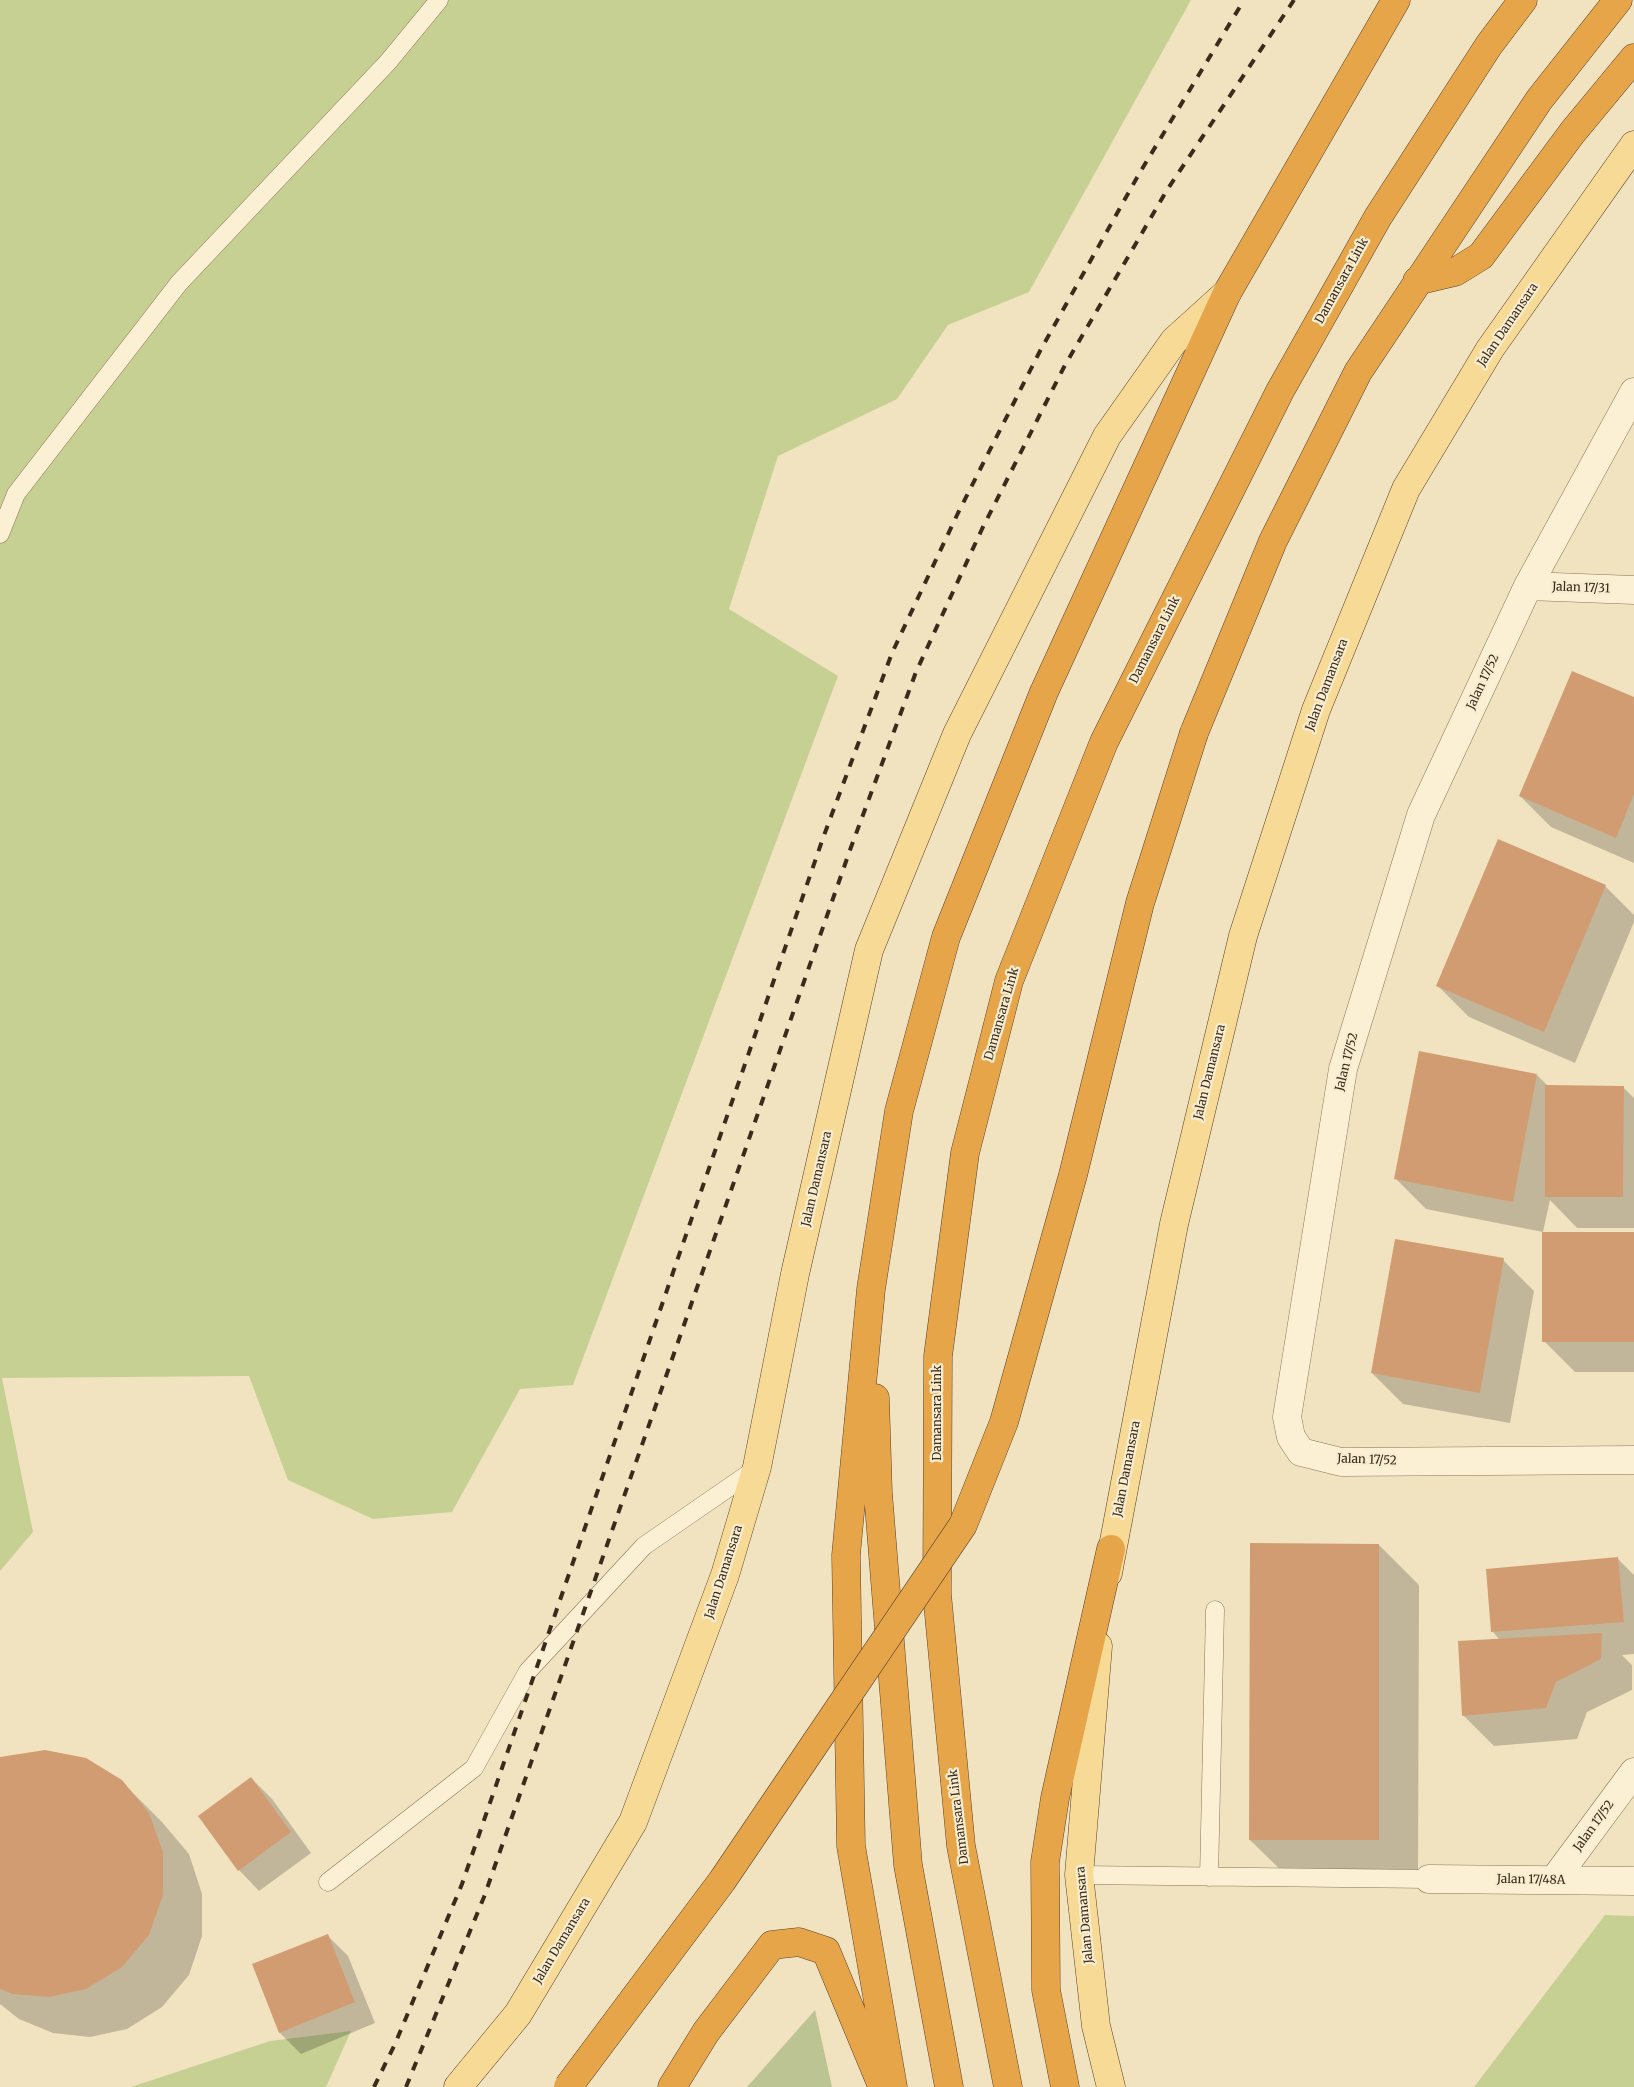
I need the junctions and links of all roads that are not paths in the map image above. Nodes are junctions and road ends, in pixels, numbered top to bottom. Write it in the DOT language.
graph roads {
  1 [pos="439,0"];
  2 [pos="1396,0"];
  3 [pos="1524,0"];
  4 [pos="1618,0"];
  5 [pos="1634,58"];
  6 [pos="1634,145"];
  7 [pos="1417,281"];
  8 [pos="1228,293"];
  9 [pos="1634,392"];
  10 [pos="0,531"];
  11 [pos="1528,586"];
  12 [pos="1634,590"];
  13 [pos="871,1289"];
  14 [pos="1634,1460"];
  15 [pos="757,1467"];
  16 [pos="1111,1548"];
  17 [pos="1216,1610"];
  18 [pos="1634,1772"];
  19 [pos="1079,1875"];
  20 [pos="1210,1877"];
  21 [pos="1429,1878"];
  22 [pos="1554,1880"];
  23 [pos="1634,1881"];
  24 [pos="328,1882"];
  25 [pos="458,2087"];
  26 [pos="568,2087"];
  27 [pos="672,2087"];
  28 [pos="883,2087"];
  29 [pos="893,2087"];
  30 [pos="949,2087"];
  31 [pos="1008,2087"];
  32 [pos="1065,2087"];
  33 [pos="1111,2087"];
  1 -- 10 [label="lane"];
  2 -- 8 [label="highway"];
  3 -- 31 [label="highway, Damansara Link"];
  4 -- 7 [label="highway"];
  5 -- 7 [label="highway"];
  6 -- 16 [label="main road, Jalan Damansara"];
  7 -- 26 [label="highway, bridge"];
  8 -- 13 [label="highway"];
  8 -- 15 [label="main road, Jalan Damansara"];
  9 -- 11 [label="street, Jalan 17/52"];
  11 -- 12 [label="street, Jalan 17/31"];
  11 -- 14 [label="street, Jalan 17/52"];
  13 -- 29 [label="highway"];
  13 -- 30 [label="highway"];
  15 -- 24 [label="lane"];
  15 -- 25 [label="main road, Jalan Damansara"];
  16 -- 19 [label="main road, Jalan Damansara"];
  16 -- 32 [label="highway"];
  17 -- 20 [label="lane"];
  18 -- 22 [label="street, Jalan 17/52"];
  19 -- 20 [label="lane"];
  19 -- 33 [label="main road, Jalan Damansara"];
  20 -- 21 [label="lane"];
  21 -- 22 [label="street, Jalan 17/48A"];
  22 -- 23 [label="street, Jalan 17/48A"];
  27 -- 28 [label="highway"];
}
